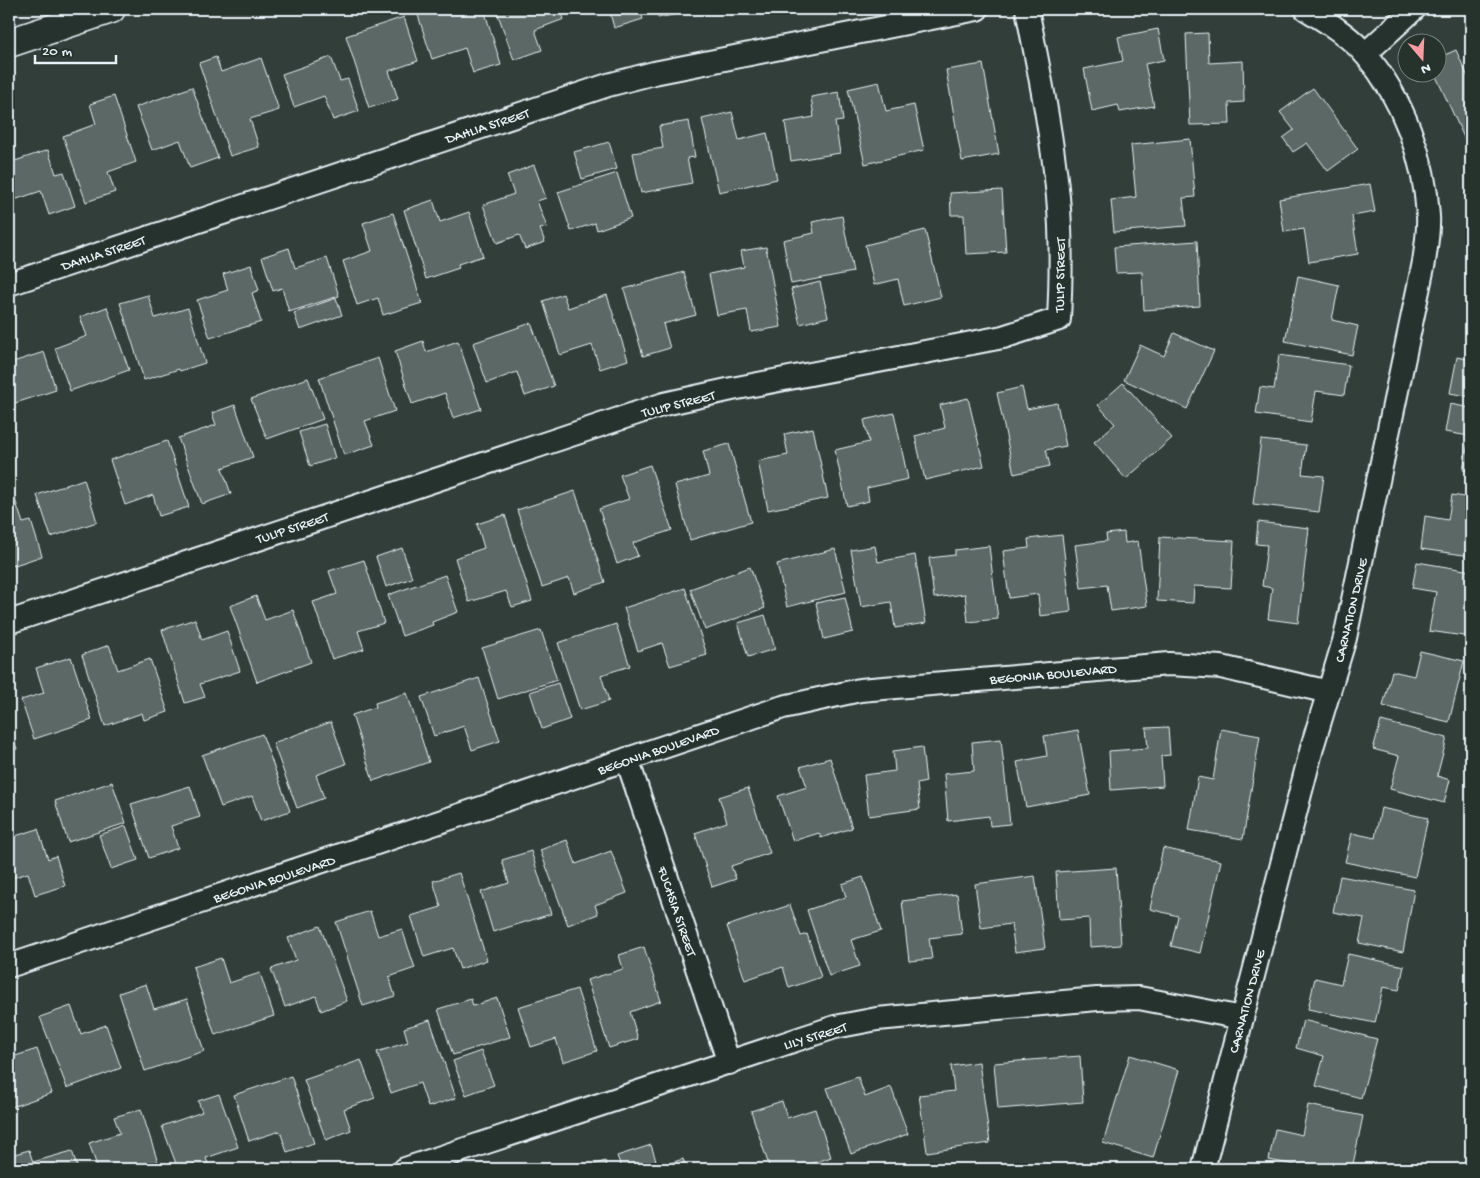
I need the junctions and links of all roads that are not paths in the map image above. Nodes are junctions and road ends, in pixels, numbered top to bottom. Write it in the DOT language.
graph roads {
  1 [pos="111,9"];
  2 [pos="976,9"];
  3 [pos="1027,9"];
  4 [pos="1306,9"];
  5 [pos="1414,9"];
  6 [pos="9,43"];
  7 [pos="1366,54"];
  8 [pos="9,284"];
  9 [pos="9,622"];
  10 [pos="1329,692"];
  11 [pos="627,759"];
  12 [pos="9,966"];
  13 [pos="1242,1018"];
  14 [pos="729,1062"];
  15 [pos="406,1169"];
  16 [pos="1203,1169"];
  1 -- 6 [label="main road"];
  2 -- 8 [label="street, DAHLIA STREET"];
  3 -- 9 [label="street, TULIP STREET"];
  4 -- 7 [label="street"];
  5 -- 7 [label="street"];
  7 -- 10 [label="street, CARNATION DRIVE"];
  10 -- 11 [label="street, BEGONIA BOULEVARD"];
  10 -- 13 [label="street, CARNATION DRIVE"];
  11 -- 12 [label="street, BEGONIA BOULEVARD"];
  11 -- 14 [label="street, FUCHSIA STREET"];
  13 -- 14 [label="street, LILY STREET"];
  13 -- 16 [label="street, CARNATION DRIVE"];
  14 -- 15 [label="street, LILY STREET"];
}
